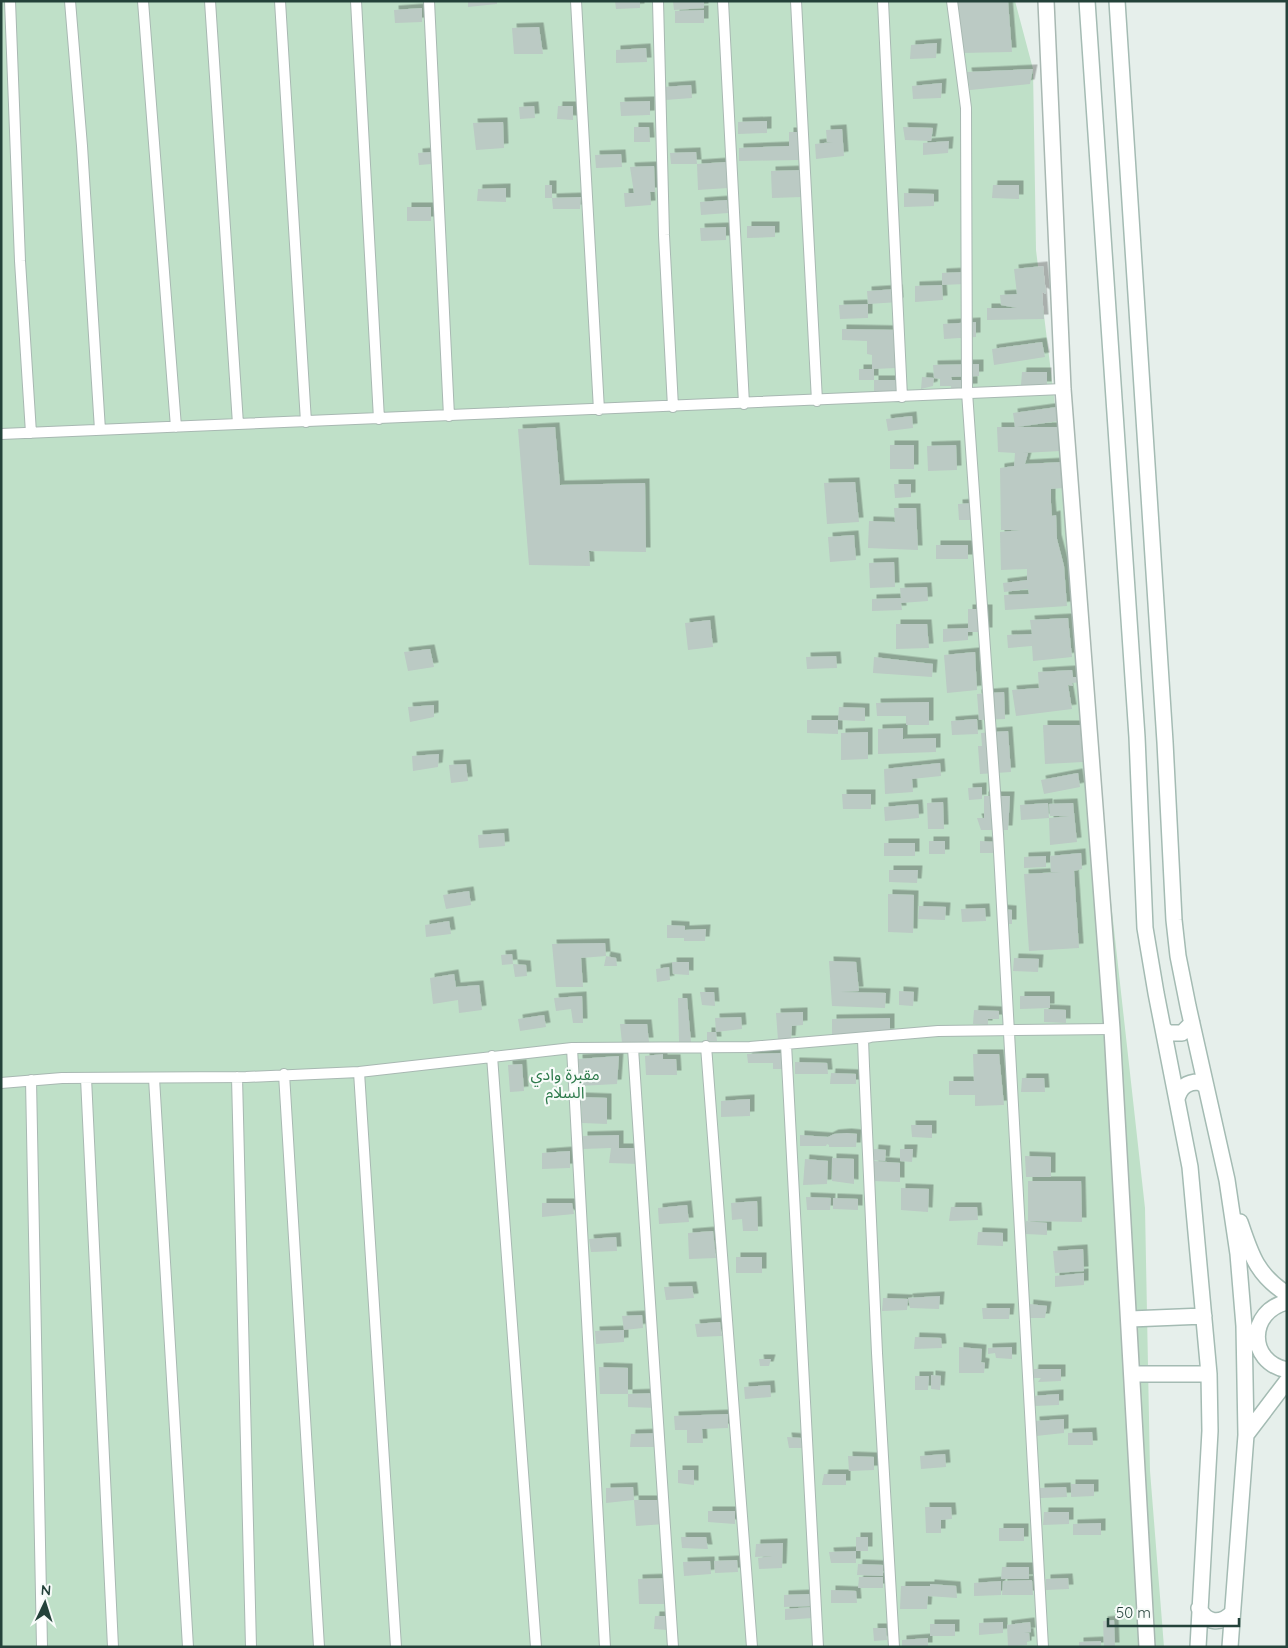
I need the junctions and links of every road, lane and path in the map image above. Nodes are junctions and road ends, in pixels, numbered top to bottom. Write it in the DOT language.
graph roads {
  1 [pos="10,1"];
  2 [pos="70,1"];
  3 [pos="143,1"];
  4 [pos="210,1"];
  5 [pos="280,1"];
  6 [pos="356,1"];
  7 [pos="429,1"];
  8 [pos="576,1"];
  9 [pos="658,1"];
  10 [pos="723,1"];
  11 [pos="796,1"];
  12 [pos="883,1"];
  13 [pos="952,1"];
  14 [pos="1046,1"];
  15 [pos="1086,1"];
  16 [pos="1117,1"];
  17 [pos="1063,389"];
  18 [pos="968,392"];
  19 [pos="902,398"];
  20 [pos="817,401"];
  21 [pos="744,404"];
  22 [pos="673,407"];
  23 [pos="599,410"];
  24 [pos="449,416"];
  25 [pos="379,419"];
  26 [pos="306,422"];
  27 [pos="238,424"];
  28 [pos="176,427"];
  29 [pos="100,430"];
  30 [pos="32,433"];
  31 [pos="1,434"];
  32 [pos="1192,1023"];
  33 [pos="1009,1028"];
  34 [pos="1163,1028"];
  35 [pos="1112,1029"];
  36 [pos="880,1035"];
  37 [pos="786,1044"];
  38 [pos="706,1046"];
  39 [pos="572,1048"];
  40 [pos="633,1048"];
  41 [pos="492,1056"];
  42 [pos="359,1072"];
  43 [pos="284,1074"];
  44 [pos="238,1077"];
  45 [pos="86,1078"];
  46 [pos="154,1078"];
  47 [pos="31,1080"];
  48 [pos="1,1083"];
  49 [pos="1206,1086"];
  50 [pos="1177,1099"];
  51 [pos="1227,1180"];
  52 [pos="1287,1294"];
  53 [pos="1287,1302"];
  54 [pos="1204,1316"];
  55 [pos="1130,1320"];
  56 [pos="1287,1370"];
  57 [pos="1133,1374"];
  58 [pos="1209,1374"];
  59 [pos="1287,1381"];
  60 [pos="1246,1434"];
  61 [pos="1199,1608"];
  62 [pos="1232,1613"];
  63 [pos="42,1647"];
  64 [pos="113,1647"];
  65 [pos="188,1647"];
  66 [pos="251,1647"];
  67 [pos="319,1647"];
  68 [pos="396,1647"];
  69 [pos="536,1647"];
  70 [pos="605,1647"];
  71 [pos="673,1647"];
  72 [pos="752,1647"];
  73 [pos="818,1647"];
  74 [pos="894,1647"];
  75 [pos="1043,1647"];
  76 [pos="1147,1647"];
  77 [pos="1198,1647"];
  78 [pos="1230,1647"];
  1 -- 30 [label="lane"];
  2 -- 29 [label="lane"];
  3 -- 28 [label="lane"];
  4 -- 27 [label="lane"];
  5 -- 26 [label="lane"];
  6 -- 25 [label="lane"];
  7 -- 24 [label="lane"];
  8 -- 23 [label="lane"];
  9 -- 22 [label="lane"];
  10 -- 21 [label="lane"];
  11 -- 20 [label="lane"];
  12 -- 19 [label="lane"];
  13 -- 18 [label="lane"];
  14 -- 17 [label="main road"];
  15 -- 34 [label="main road"];
  16 -- 32 [label="main road"];
  17 -- 18 [label="lane"];
  17 -- 35 [label="main road"];
  18 -- 19 [label="lane"];
  18 -- 33 [label="lane"];
  19 -- 20 [label="lane"];
  20 -- 21 [label="lane"];
  21 -- 22 [label="lane"];
  22 -- 23 [label="lane"];
  23 -- 24 [label="lane"];
  24 -- 25 [label="lane"];
  25 -- 26 [label="lane"];
  26 -- 27 [label="lane"];
  27 -- 28 [label="lane"];
  28 -- 29 [label="lane"];
  29 -- 30 [label="lane"];
  30 -- 31 [label="lane"];
  32 -- 34 [label="main road"];
  32 -- 49 [label="main road"];
  33 -- 35 [label="lane"];
  33 -- 36 [label="lane"];
  33 -- 75 [label="lane"];
  34 -- 50 [label="main road"];
  35 -- 55 [label="main road"];
  36 -- 37 [label="lane"];
  36 -- 74 [label="lane"];
  37 -- 38 [label="lane"];
  37 -- 73 [label="lane"];
  38 -- 40 [label="lane"];
  38 -- 72 [label="lane"];
  39 -- 40 [label="lane"];
  39 -- 41 [label="lane"];
  39 -- 70 [label="lane"];
  40 -- 71 [label="lane"];
  41 -- 42 [label="lane"];
  41 -- 69 [label="lane"];
  42 -- 43 [label="lane"];
  42 -- 68 [label="lane"];
  43 -- 44 [label="lane"];
  43 -- 67 [label="lane"];
  44 -- 46 [label="lane"];
  44 -- 66 [label="lane"];
  45 -- 46 [label="lane"];
  45 -- 47 [label="lane"];
  45 -- 64 [label="lane"];
  46 -- 65 [label="lane"];
  47 -- 48 [label="lane"];
  47 -- 63 [label="lane"];
  49 -- 50 [label="main road"];
  49 -- 51 [label="main road"];
  50 -- 54 [label="main road"];
  51 -- 52 [label="main road"];
  51 -- 60 [label="main road"];
  53 -- 56 [label="main road"];
  54 -- 55 [label="main road"];
  54 -- 58 [label="main road"];
  55 -- 57 [label="main road"];
  57 -- 58 [label="main road"];
  57 -- 76 [label="main road"];
  58 -- 61 [label="main road"];
  59 -- 60 [label="main road"];
  60 -- 62 [label="main road"];
  61 -- 62 [label="main road"];
  61 -- 77 [label="main road"];
  62 -- 78 [label="main road"];
}
